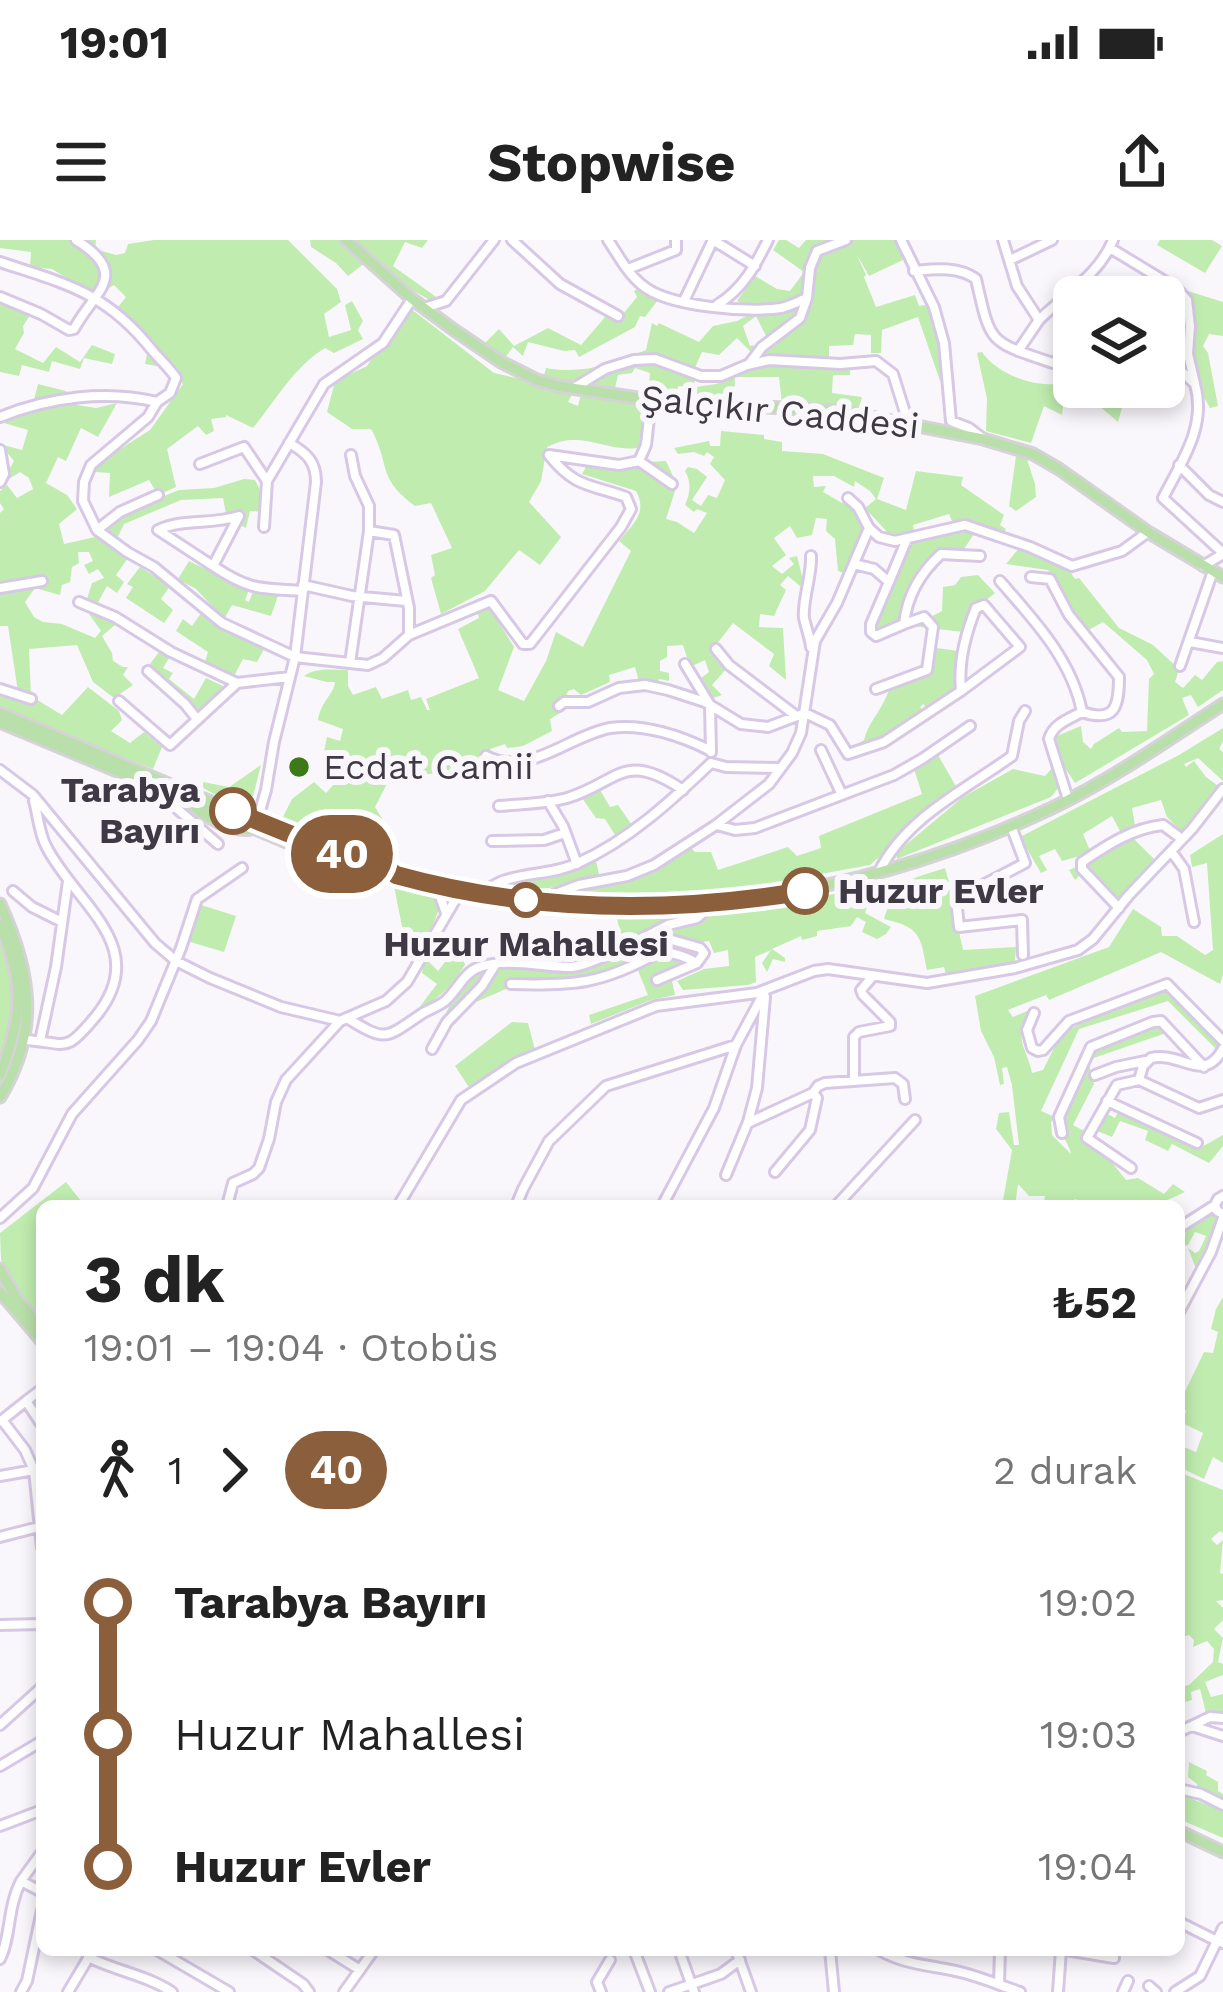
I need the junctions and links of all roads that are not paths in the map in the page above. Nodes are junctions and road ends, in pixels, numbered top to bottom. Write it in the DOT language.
graph roads {
  1 [pos="346,240"];
  2 [pos="494,240"];
  3 [pos="512,240"];
  4 [pos="608,240"];
  5 [pos="676,240"];
  6 [pos="768,240"];
  7 [pos="846,240"];
  8 [pos="901,240"];
  9 [pos="1003,240"];
  10 [pos="1052,240"];
  11 [pos="78,241"];
  12 [pos="1112,244"];
  13 [pos="1010,261"];
  14 [pos="0,262"];
  15 [pos="755,266"];
  16 [pos="628,268"];
  17 [pos="914,271"];
  18 [pos="0,298"];
  19 [pos="98,298"];
  20 [pos="807,298"];
  21 [pos="412,299"];
  22 [pos="684,301"];
  23 [pos="716,306"];
  24 [pos="424,308"];
  25 [pos="618,316"];
  26 [pos="1039,320"];
  27 [pos="1018,351"];
  28 [pos="1053,363"];
  29 [pos="749,364"];
  30 [pos="1185,375"];
  31 [pos="1195,384"];
  32 [pos="573,388"];
  33 [pos="651,400"];
  34 [pos="158,402"];
  35 [pos="0,417"];
  36 [pos="908,422"];
  37 [pos="982,439"];
  38 [pos="289,443"];
  39 [pos="0,450"];
  40 [pos="351,455"];
  41 [pos="639,461"];
  42 [pos="200,464"];
  43 [pos="1179,465"];
  44 [pos="268,481"];
  45 [pos="0,482"];
  46 [pos="672,484"];
  47 [pos="158,495"];
  48 [pos="848,499"];
  49 [pos="1223,502"];
  50 [pos="264,527"];
  51 [pos="869,528"];
  52 [pos="98,530"];
  53 [pos="368,531"];
  54 [pos="1148,532"];
  55 [pos="908,538"];
  56 [pos="1223,554"];
  57 [pos="811,556"];
  58 [pos="980,556"];
  59 [pos="854,564"];
  60 [pos="213,566"];
  61 [pos="1213,571"];
  62 [pos="1031,577"];
  63 [pos="42,580"];
  64 [pos="1000,581"];
  65 [pos="889,582"];
  66 [pos="0,588"];
  67 [pos="303,588"];
  68 [pos="358,596"];
  69 [pos="406,601"];
  70 [pos="79,602"];
  71 [pos="904,624"];
  72 [pos="409,635"];
  73 [pos="1190,642"];
  74 [pos="1223,648"];
  75 [pos="716,650"];
  76 [pos="812,655"];
  77 [pos="295,657"];
  78 [pos="350,663"];
  79 [pos="685,664"];
  80 [pos="1180,666"];
  81 [pos="148,671"];
  82 [pos="290,677"];
  83 [pos="237,683"];
  84 [pos="0,689"];
  85 [pos="876,689"];
  86 [pos="961,691"];
  87 [pos="31,700"];
  88 [pos="119,701"];
  89 [pos="1223,704"];
  90 [pos="710,705"];
  91 [pos="559,706"];
  92 [pos="1025,711"];
  93 [pos="1082,712"];
  94 [pos="800,714"];
  95 [pos="0,717"];
  96 [pos="197,719"];
  97 [pos="970,726"];
  98 [pos="821,750"];
  99 [pos="711,751"];
  100 [pos="486,756"];
  101 [pos="711,763"];
  102 [pos="781,769"];
  103 [pos="0,770"];
  104 [pos="162,788"];
  105 [pos="1223,789"];
  106 [pos="682,790"];
  107 [pos="33,795"];
  108 [pos="842,795"];
  109 [pos="1068,800"];
  110 [pos="548,801"];
  111 [pos="499,806"];
  112 [pos="255,824"];
  113 [pos="716,825"];
  114 [pos="1011,826"];
  115 [pos="565,833"];
  116 [pos="1182,839"];
  117 [pos="492,841"];
  118 [pos="218,844"];
  119 [pos="1171,850"];
  120 [pos="577,864"];
  121 [pos="242,868"];
  122 [pos="878,873"];
  123 [pos="68,879"];
  124 [pos="436,885"];
  125 [pos="461,890"];
  126 [pos="14,891"];
  127 [pos="480,894"];
  128 [pos="547,902"];
  129 [pos="714,903"];
  130 [pos="0,904"];
  131 [pos="1119,908"];
  132 [pos="446,914"];
  133 [pos="62,922"];
  134 [pos="1194,922"];
  135 [pos="0,926"];
  136 [pos="649,934"];
  137 [pos="620,950"];
  138 [pos="659,952"];
  139 [pos="1024,955"];
  140 [pos="176,961"];
  141 [pos="697,963"];
  142 [pos="495,965"];
  143 [pos="873,976"];
  144 [pos="657,980"];
  145 [pos="511,984"];
  146 [pos="766,989"];
  147 [pos="1034,1012"];
  148 [pos="344,1020"];
  149 [pos="24,1040"];
  150 [pos="40,1041"];
  151 [pos="736,1045"];
  152 [pos="1223,1045"];
  153 [pos="432,1049"];
  154 [pos="1147,1061"];
  155 [pos="1204,1067"];
  156 [pos="0,1075"];
  157 [pos="1095,1075"];
  158 [pos="854,1080"];
  159 [pos="1139,1080"];
  160 [pos="813,1094"];
  161 [pos="0,1097"];
  162 [pos="905,1099"];
  163 [pos="1223,1100"];
  164 [pos="1107,1101"];
  165 [pos="915,1120"];
  166 [pos="748,1122"];
  167 [pos="1062,1132"];
  168 [pos="1197,1143"];
  169 [pos="1131,1168"];
  170 [pos="775,1172"];
  171 [pos="726,1175"];
  172 [pos="1223,1196"];
  173 [pos="229,1200"];
  174 [pos="405,1200"];
  175 [pos="518,1200"];
  176 [pos="665,1200"];
  177 [pos="845,1200"];
  178 [pos="1215,1205"];
  179 [pos="1223,1216"];
  180 [pos="0,1218"];
  181 [pos="1185,1224"];
  182 [pos="0,1270"];
  183 [pos="0,1292"];
  184 [pos="1185,1301"];
  185 [pos="36,1322"];
  186 [pos="36,1334"];
  187 [pos="36,1394"];
  188 [pos="26,1401"];
  189 [pos="36,1416"];
  190 [pos="1,1421"];
  191 [pos="34,1470"];
  192 [pos="0,1476"];
  193 [pos="36,1482"];
  194 [pos="36,1528"];
  195 [pos="0,1537"];
  196 [pos="36,1624"];
  197 [pos="0,1625"];
  198 [pos="36,1692"];
  199 [pos="1223,1718"];
  200 [pos="0,1725"];
  201 [pos="1190,1725"];
  202 [pos="1185,1728"];
  203 [pos="1223,1736"];
  204 [pos="36,1745"];
  205 [pos="0,1766"];
  206 [pos="1185,1790"];
  207 [pos="1223,1805"];
  208 [pos="36,1812"];
  209 [pos="0,1826"];
  210 [pos="1185,1834"];
  211 [pos="1223,1852"];
  212 [pos="36,1860"];
  213 [pos="21,1880"];
  214 [pos="36,1889"];
  215 [pos="1185,1925"];
  216 [pos="1223,1928"];
  217 [pos="36,1938"];
  218 [pos="1220,1942"];
  219 [pos="90,1956"];
  220 [pos="94,1956"];
  221 [pos="166,1956"];
  222 [pos="262,1956"];
  223 [pos="338,1956"];
  224 [pos="370,1956"];
  225 [pos="636,1956"];
  226 [pos="681,1956"];
  227 [pos="737,1956"];
  228 [pos="738,1956"];
  229 [pos="831,1956"];
  230 [pos="889,1956"];
  231 [pos="1000,1956"];
  232 [pos="1062,1956"];
  233 [pos="1101,1956"];
  234 [pos="1114,1958"];
  235 [pos="0,1960"];
  236 [pos="610,1960"];
  237 [pos="360,1970"];
  238 [pos="1128,1981"];
  239 [pos="998,1984"];
  240 [pos="216,1989"];
  241 [pos="693,1989"];
  242 [pos="21,1992"];
  243 [pos="68,1992"];
  244 [pos="172,1992"];
  245 [pos="230,1992"];
  246 [pos="309,1992"];
  247 [pos="344,1992"];
  248 [pos="601,1992"];
  249 [pos="650,1992"];
  250 [pos="668,1992"];
  251 [pos="751,1992"];
  252 [pos="834,1992"];
  253 [pos="1020,1992"];
  254 [pos="1058,1992"];
  255 [pos="1123,1992"];
  256 [pos="1175,1992"];
  1 -- 21 [label="main road, Şalçıkır Caddesi"];
  2 -- 24 [label="street"];
  3 -- 25 [label="street"];
  4 -- 16 [label="street"];
  5 -- 16 [label="street"];
  6 -- 15 [label="street"];
  7 -- 20 [label="street"];
  8 -- 17 [label="street"];
  9 -- 13 [label="street"];
  10 -- 13 [label="street"];
  11 -- 19 [label="street"];
  12 -- 26 [label="street"];
  12 -- 31 [label="street"];
  13 -- 26 [label="street"];
  14 -- 19 [label="street"];
  15 -- 22 [label="street"];
  15 -- 23 [label="street"];
  16 -- 22 [label="street"];
  17 -- 27 [label="street"];
  17 -- 37 [label="street"];
  18 -- 19 [label="street"];
  19 -- 34 [label="street"];
  20 -- 23 [label="street"];
  20 -- 29 [label="street"];
  21 -- 24 [label="main road, Şalçıkır Caddesi"];
  21 -- 38 [label="street"];
  22 -- 23 [label="street"];
  24 -- 32 [label="main road, Şalçıkır Caddesi"];
  26 -- 27 [label="street"];
  27 -- 28 [label="street"];
  29 -- 32 [label="street"];
  29 -- 36 [label="street"];
  30 -- 31 [label="street"];
  31 -- 43 [label="street"];
  32 -- 33 [label="main road, Şalçıkır Caddesi"];
  33 -- 36 [label="main road, Şalçıkır Caddesi"];
  33 -- 41 [label="street"];
  34 -- 35 [label="street"];
  34 -- 52 [label="street"];
  36 -- 37 [label="main road, Şalçıkır Caddesi"];
  37 -- 54 [label="main road, Şalçıkır Caddesi"];
  38 -- 44 [label="street"];
  38 -- 67 [label="street"];
  39 -- 45 [label="street"];
  40 -- 53 [label="street"];
  41 -- 46 [label="street"];
  41 -- 72 [label="street"];
  42 -- 44 [label="street"];
  43 -- 49 [label="street"];
  43 -- 56 [label="street"];
  44 -- 50 [label="street"];
  47 -- 52 [label="street"];
  48 -- 51 [label="street"];
  51 -- 55 [label="street"];
  51 -- 59 [label="street"];
  52 -- 77 [label="street"];
  53 -- 68 [label="street"];
  53 -- 69 [label="street"];
  54 -- 55 [label="street"];
  54 -- 61 [label="main road, Şalçıkır Caddesi"];
  55 -- 65 [label="street"];
  56 -- 61 [label="street"];
  57 -- 76 [label="street"];
  58 -- 71 [label="street"];
  59 -- 65 [label="street"];
  59 -- 76 [label="street"];
  60 -- 60 [label="street"];
  60 -- 67 [label="street"];
  61 -- 73 [label="street"];
  62 -- 93 [label="street"];
  63 -- 66 [label="street"];
  64 -- 93 [label="street"];
  65 -- 71 [label="street"];
  67 -- 68 [label="street"];
  67 -- 77 [label="street"];
  68 -- 69 [label="street"];
  68 -- 78 [label="street"];
  69 -- 72 [label="street"];
  70 -- 83 [label="street"];
  71 -- 85 [label="street"];
  72 -- 78 [label="street"];
  73 -- 74 [label="street"];
  73 -- 80 [label="street"];
  75 -- 94 [label="street"];
  76 -- 94 [label="street"];
  77 -- 78 [label="street"];
  77 -- 82 [label="street"];
  79 -- 90 [label="street"];
  81 -- 96 [label="street"];
  82 -- 83 [label="street"];
  82 -- 112 [label="street"];
  83 -- 96 [label="street"];
  84 -- 87 [label="street"];
  86 -- 86 [label="street"];
  86 -- 94 [label="street"];
  88 -- 96 [label="street"];
  89 -- 109 [label="main road"];
  90 -- 91 [label="street"];
  90 -- 94 [label="street"];
  90 -- 99 [label="street"];
  92 -- 122 [label="street"];
  93 -- 109 [label="street"];
  94 -- 102 [label="street"];
  95 -- 104 [label="main road"];
  95 -- 112 [label="main road"];
  97 -- 108 [label="street"];
  98 -- 108 [label="street"];
  99 -- 100 [label="street"];
  99 -- 101 [label="street"];
  101 -- 102 [label="street"];
  101 -- 106 [label="street"];
  102 -- 113 [label="street"];
  103 -- 107 [label="street"];
  104 -- 112 [label="main road"];
  104 -- 118 [label="street"];
  105 -- 116 [label="street"];
  106 -- 110 [label="street"];
  106 -- 120 [label="street"];
  107 -- 123 [label="street"];
  107 -- 140 [label="street"];
  108 -- 113 [label="street"];
  109 -- 114 [label="main road"];
  110 -- 111 [label="street"];
  110 -- 115 [label="street"];
  112 -- 124 [label="main road"];
  113 -- 128 [label="street"];
  114 -- 122 [label="main road"];
  114 -- 139 [label="street"];
  115 -- 117 [label="street"];
  115 -- 120 [label="street"];
  116 -- 119 [label="street"];
  116 -- 131 [label="street"];
  119 -- 131 [label="street"];
  119 -- 134 [label="street"];
  120 -- 127 [label="street"];
  121 -- 140 [label="street"];
  122 -- 129 [label="main road"];
  123 -- 133 [label="street"];
  123 -- 150 [label="street"];
  124 -- 125 [label="main road"];
  124 -- 132 [label="street"];
  125 -- 127 [label="main road"];
  125 -- 132 [label="street"];
  126 -- 133 [label="street"];
  127 -- 128 [label="main road"];
  128 -- 129 [label="main road"];
  129 -- 136 [label="street"];
  130 -- 149 [label="main road"];
  131 -- 143 [label="street"];
  132 -- 148 [label="street"];
  133 -- 150 [label="street"];
  135 -- 156 [label="main road"];
  136 -- 137 [label="street"];
  136 -- 141 [label="street"];
  137 -- 138 [label="street"];
  137 -- 142 [label="street"];
  138 -- 141 [label="street"];
  138 -- 145 [label="street"];
  140 -- 148 [label="street"];
  140 -- 180 [label="street"];
  141 -- 144 [label="street"];
  142 -- 148 [label="street"];
  142 -- 153 [label="street"];
  143 -- 146 [label="street"];
  143 -- 158 [label="street"];
  146 -- 151 [label="street"];
  146 -- 166 [label="street"];
  146 -- 174 [label="street"];
  147 -- 152 [label="street"];
  148 -- 173 [label="street"];
  149 -- 150 [label="street"];
  149 -- 161 [label="main road"];
  151 -- 175 [label="street"];
  151 -- 176 [label="street"];
  152 -- 155 [label="street"];
  154 -- 155 [label="street"];
  154 -- 157 [label="street"];
  154 -- 159 [label="street"];
  155 -- 167 [label="street"];
  158 -- 160 [label="street"];
  158 -- 162 [label="street"];
  159 -- 163 [label="street"];
  159 -- 164 [label="street"];
  160 -- 166 [label="street"];
  160 -- 170 [label="street"];
  164 -- 168 [label="street"];
  164 -- 169 [label="street"];
  165 -- 177 [label="street"];
  166 -- 171 [label="street"];
  172 -- 178 [label="street"];
  178 -- 179 [label="street"];
  178 -- 181 [label="street"];
  179 -- 184 [label="street"];
  182 -- 185 [label="main road"];
  183 -- 186 [label="main road"];
  187 -- 188 [label="street"];
  188 -- 189 [label="street"];
  188 -- 190 [label="street"];
  190 -- 191 [label="street"];
  191 -- 192 [label="street"];
  191 -- 193 [label="street"];
  194 -- 195 [label="street"];
  196 -- 197 [label="street"];
  198 -- 200 [label="street"];
  199 -- 201 [label="street"];
  201 -- 202 [label="street"];
  201 -- 203 [label="street"];
  204 -- 205 [label="street"];
  206 -- 207 [label="street"];
  208 -- 209 [label="street"];
  210 -- 211 [label="main road"];
  212 -- 213 [label="street"];
  213 -- 214 [label="street"];
  213 -- 235 [label="street"];
  215 -- 218 [label="street"];
  216 -- 218 [label="street"];
  217 -- 242 [label="street"];
  218 -- 256 [label="street"];
  219 -- 243 [label="street"];
  220 -- 244 [label="street"];
  221 -- 240 [label="street"];
  222 -- 246 [label="street"];
  223 -- 237 [label="street"];
  224 -- 237 [label="street"];
  225 -- 249 [label="street"];
  226 -- 241 [label="street"];
  227 -- 241 [label="street"];
  228 -- 251 [label="street"];
  229 -- 252 [label="street"];
  230 -- 239 [label="street"];
  231 -- 239 [label="street"];
  232 -- 254 [label="street"];
  233 -- 234 [label="street"];
  236 -- 248 [label="street"];
  237 -- 247 [label="street"];
  238 -- 255 [label="street"];
  239 -- 253 [label="street"];
  240 -- 245 [label="street"];
  241 -- 250 [label="street"];
}
